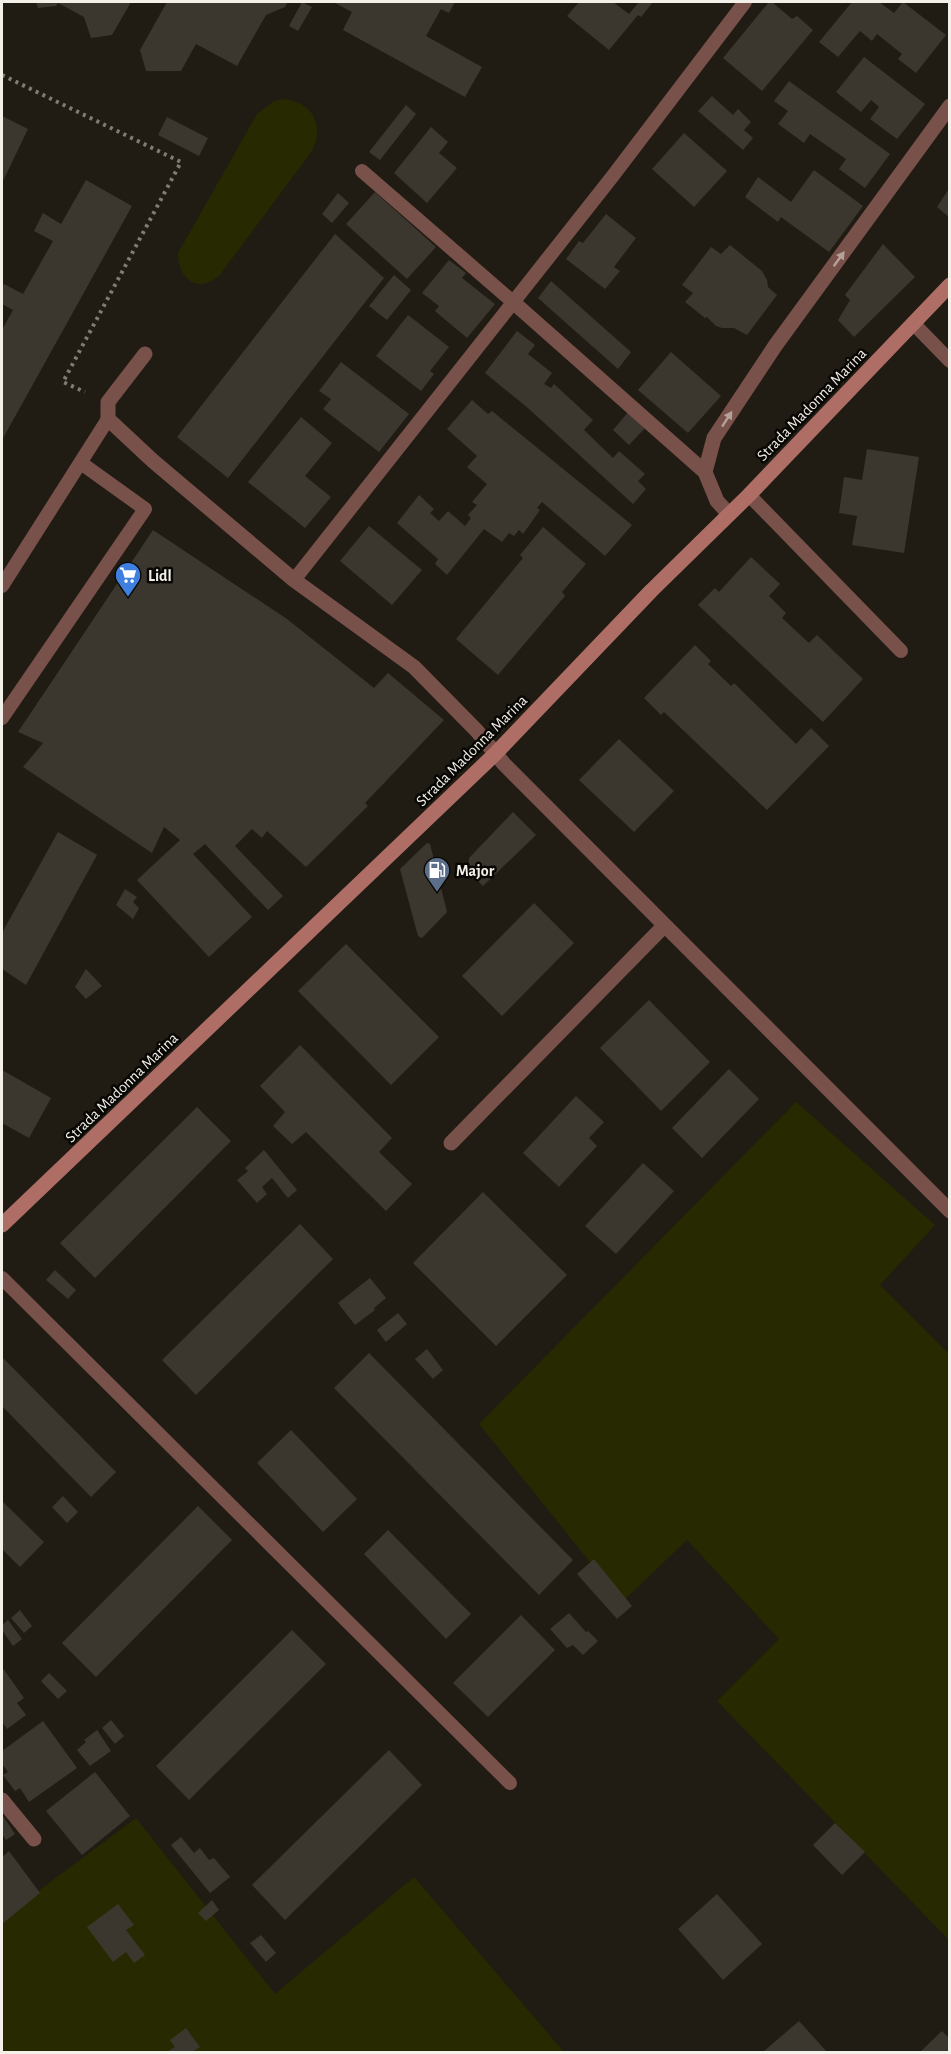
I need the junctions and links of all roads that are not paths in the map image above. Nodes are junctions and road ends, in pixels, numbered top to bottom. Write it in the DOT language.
graph roads {
  1 [pos="745,2"];
  2 [pos="950,106"];
  3 [pos="362,171"];
  4 [pos="950,285"];
  5 [pos="513,302"];
  6 [pos="913,323"];
  7 [pos="145,354"];
  8 [pos="950,361"];
  9 [pos="108,419"];
  10 [pos="81,463"];
  11 [pos="705,472"];
  12 [pos="749,495"];
  13 [pos="729,514"];
  14 [pos="294,580"];
  15 [pos="2,586"];
  16 [pos="901,651"];
  17 [pos="2,718"];
  18 [pos="494,755"];
  19 [pos="664,926"];
  20 [pos="451,1143"];
  21 [pos="950,1212"];
  22 [pos="2,1226"];
  23 [pos="2,1278"];
  24 [pos="510,1783"];
  25 [pos="2,1800"];
  26 [pos="34,1839"];
  1 -- 5 [label="lane"];
  11 -- 2 [label="street, one-way"];
  3 -- 5 [label="lane"];
  4 -- 6 [label="street, Strada Madonna Marina"];
  5 -- 11 [label="street"];
  5 -- 14 [label="lane"];
  6 -- 8 [label="lane"];
  6 -- 12 [label="street, Strada Madonna Marina"];
  7 -- 9 [label="street"];
  9 -- 10 [label="lane"];
  9 -- 14 [label="street"];
  10 -- 15 [label="lane"];
  10 -- 17 [label="lane"];
  11 -- 13 [label="street"];
  12 -- 13 [label="street, Strada Madonna Marina"];
  12 -- 16 [label="lane"];
  13 -- 18 [label="street, Strada Madonna Marina"];
  14 -- 18 [label="street"];
  18 -- 19 [label="street"];
  18 -- 22 [label="street, Strada Madonna Marina"];
  19 -- 20 [label="street"];
  19 -- 21 [label="street"];
  23 -- 24 [label="lane"];
  25 -- 26 [label="street"];
}
